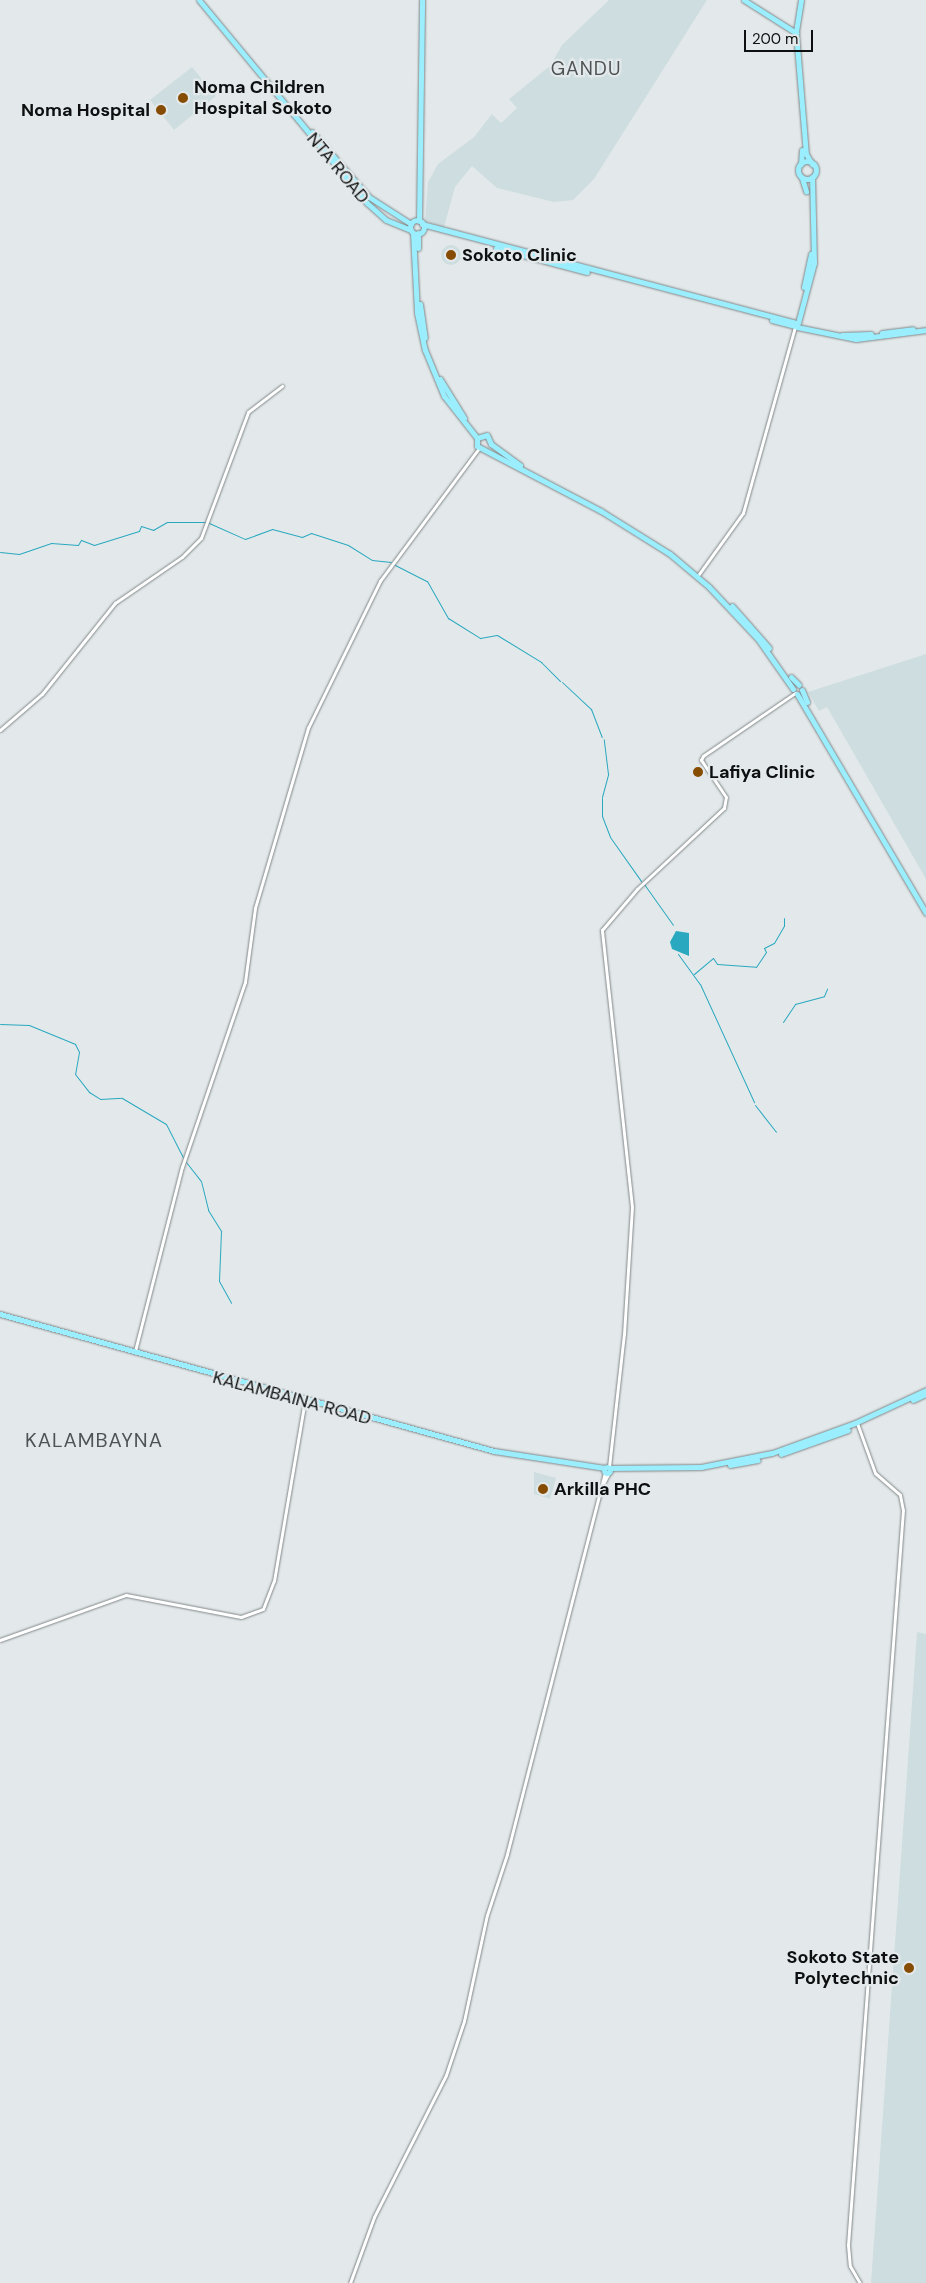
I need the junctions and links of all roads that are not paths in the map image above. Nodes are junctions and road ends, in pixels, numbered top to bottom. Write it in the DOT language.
graph roads {
  1 [pos="200,0"];
  2 [pos="420,0"];
  3 [pos="744,0"];
  4 [pos="749,0"];
  5 [pos="799,0"];
  6 [pos="794,30"];
  7 [pos="801,164"];
  8 [pos="812,164"];
  9 [pos="812,177"];
  10 [pos="802,178"];
  11 [pos="417,227"];
  12 [pos="796,324"];
  13 [pos="926,329"];
  14 [pos="282,386"];
  15 [pos="478,437"];
  16 [pos="490,446"];
  17 [pos="480,448"];
  18 [pos="698,574"];
  19 [pos="800,687"];
  20 [pos="795,692"];
  21 [pos="0,730"];
  22 [pos="924,906"];
  23 [pos="926,913"];
  24 [pos="0,1315"];
  25 [pos="135,1351"];
  26 [pos="926,1390"];
  27 [pos="926,1394"];
  28 [pos="305,1400"];
  29 [pos="857,1424"];
  30 [pos="607,1469"];
  31 [pos="0,1640"];
  32 [pos="350,2283"];
  33 [pos="860,2283"];
  1 -- 11 [label="main road, NTA ROAD"];
  1 -- 11 [label="main road, NTA ROAD"];
  2 -- 11 [label="main road"];
  3 -- 6 [label="main road"];
  4 -- 6 [label="main road"];
  5 -- 6 [label="main road"];
  6 -- 7 [label="main road"];
  6 -- 8 [label="main road"];
  7 -- 8 [label="main road"];
  7 -- 10 [label="main road"];
  8 -- 9 [label="main road"];
  9 -- 10 [label="main road"];
  9 -- 12 [label="main road"];
  10 -- 12 [label="main road"];
  11 -- 12 [label="main road"];
  11 -- 15 [label="main road"];
  12 -- 13 [label="main road"];
  12 -- 18 [label="street"];
  14 -- 21 [label="street"];
  15 -- 16 [label="main road"];
  15 -- 17 [label="main road"];
  16 -- 17 [label="main road"];
  16 -- 18 [label="main road"];
  16 -- 20 [label="main road"];
  17 -- 25 [label="street"];
  18 -- 19 [label="main road"];
  19 -- 20 [label="main road"];
  19 -- 22 [label="main road"];
  20 -- 22 [label="main road"];
  20 -- 30 [label="street"];
  22 -- 23 [label="main road"];
  24 -- 25 [label="main road"];
  24 -- 28 [label="main road, KALAMBAINA ROAD"];
  25 -- 28 [label="main road"];
  26 -- 29 [label="main road"];
  27 -- 29 [label="main road"];
  28 -- 30 [label="main road"];
  28 -- 30 [label="main road, KALAMBAINA ROAD"];
  28 -- 31 [label="street"];
  29 -- 30 [label="main road"];
  29 -- 33 [label="street"];
  30 -- 32 [label="street"];
}
